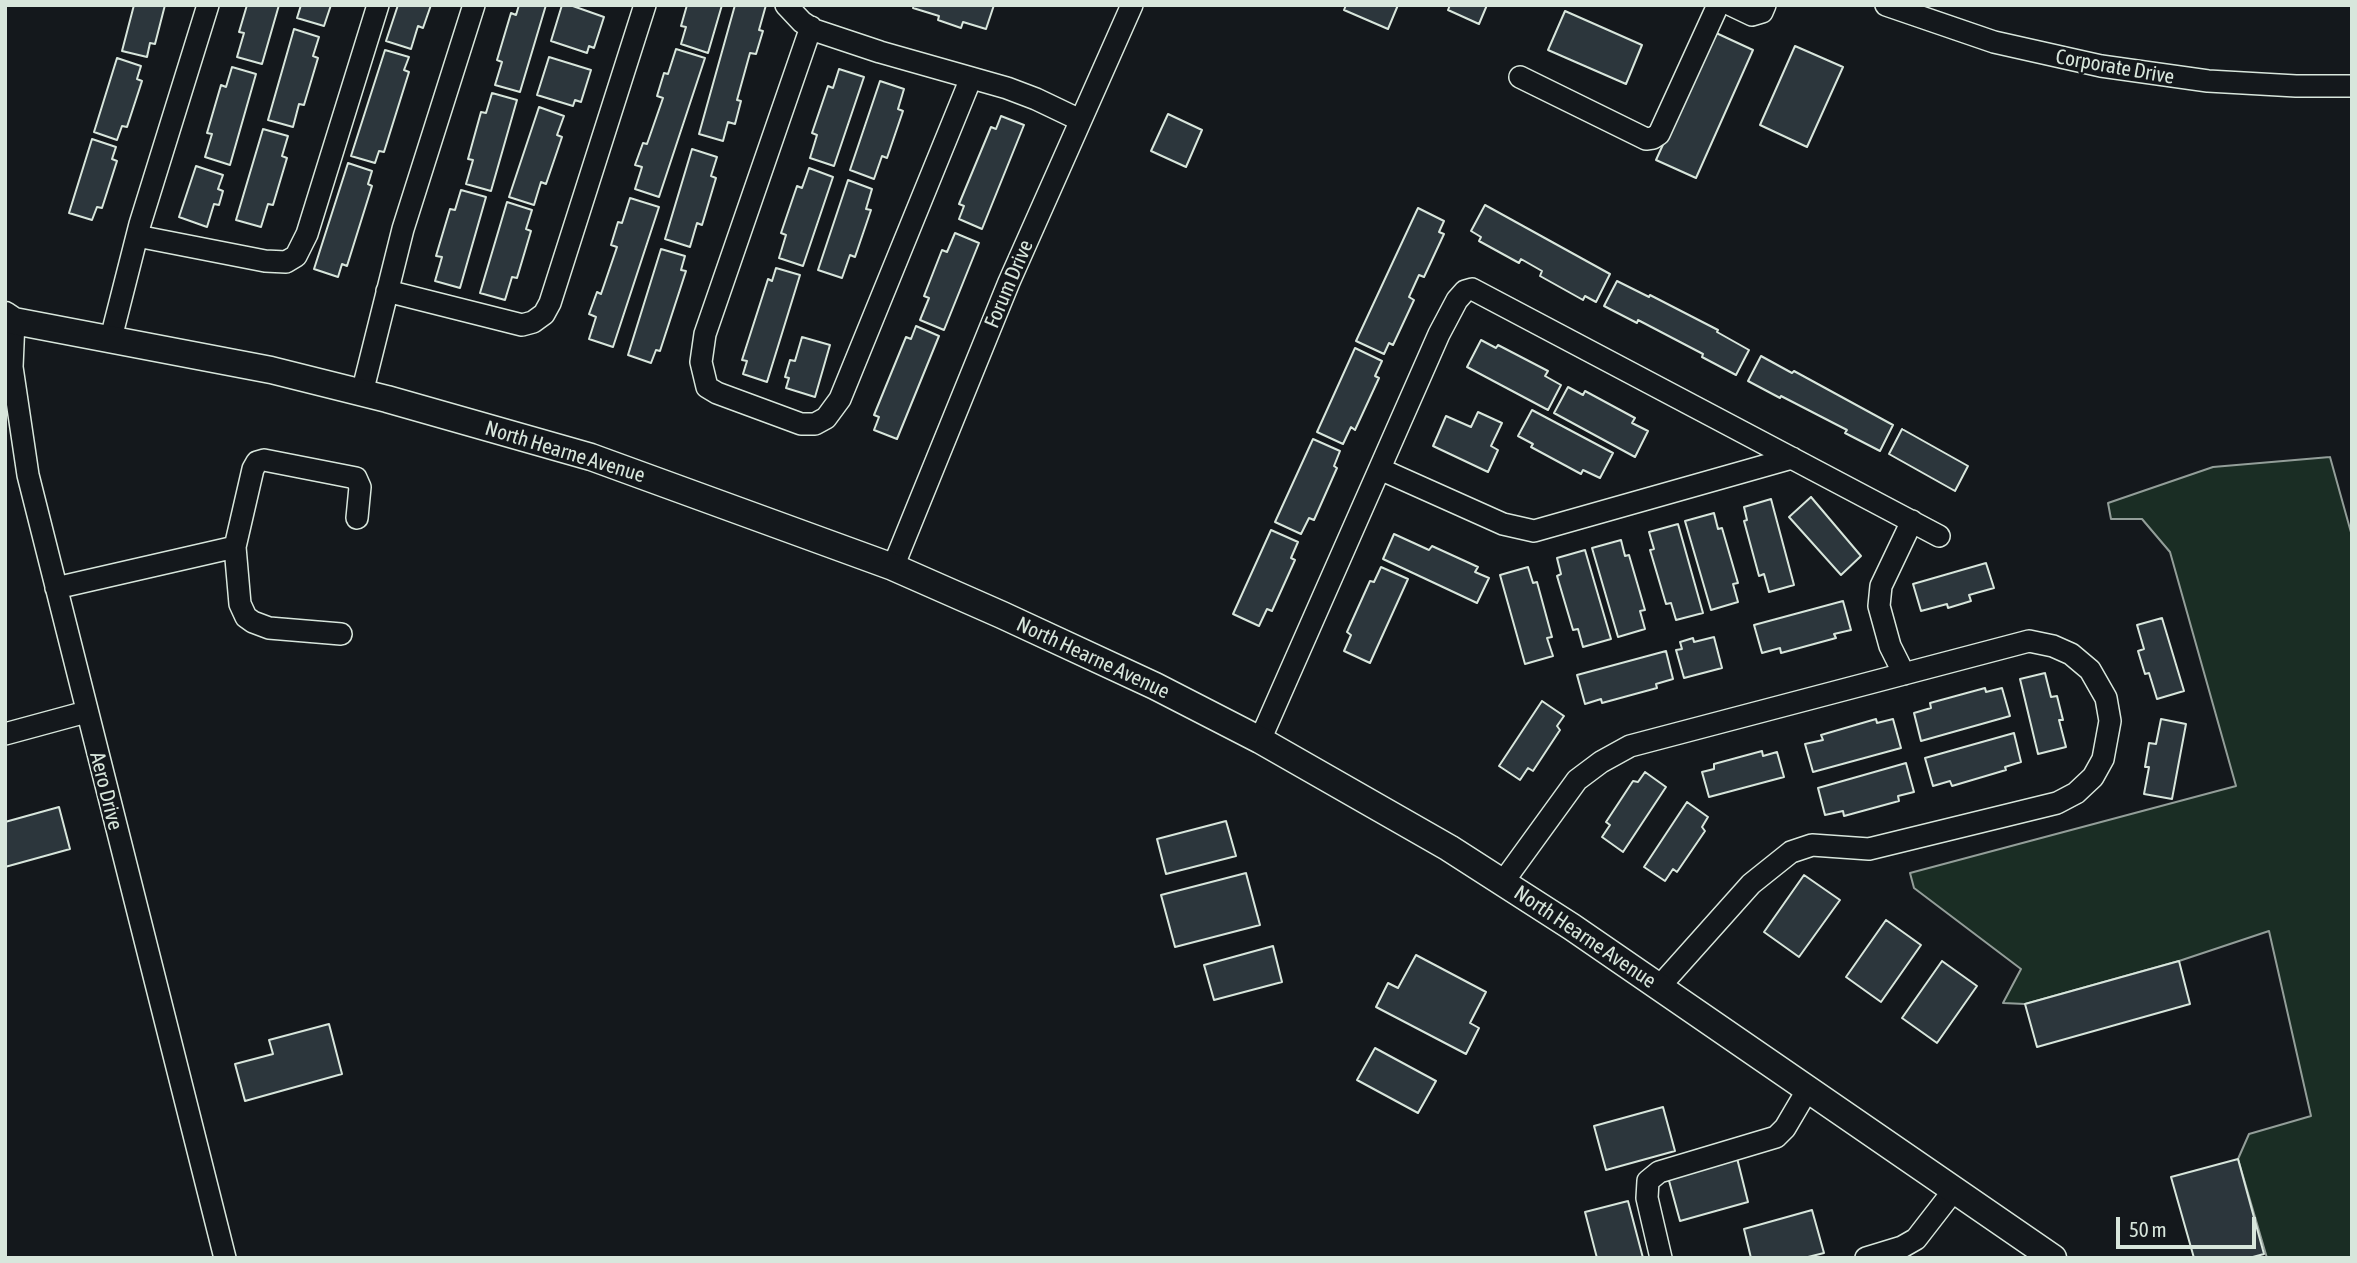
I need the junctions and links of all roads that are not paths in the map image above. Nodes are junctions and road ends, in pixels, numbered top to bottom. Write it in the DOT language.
graph roads {
  1 [pos="208,5"];
  2 [pos="378,5"];
  3 [pos="474,5"];
  4 [pos="645,5"];
  5 [pos="786,5"];
  6 [pos="1132,5"];
  7 [pos="1718,5"];
  8 [pos="1731,5"];
  9 [pos="1765,5"];
  10 [pos="1886,5"];
  11 [pos="811,27"];
  12 [pos="1520,77"];
  13 [pos="971,78"];
  14 [pos="2352,86"];
  15 [pos="1080,120"];
  16 [pos="136,236"];
  17 [pos="387,291"];
  18 [pos="8,320"];
  19 [pos="111,338"];
  20 [pos="362,393"];
  21 [pos="1792,458"];
  22 [pos="1380,469"];
  23 [pos="357,518"];
  24 [pos="1912,521"];
  25 [pos="1940,536"];
  26 [pos="235,547"];
  27 [pos="893,566"];
  28 [pos="56,589"];
  29 [pos="341,634"];
  30 [pos="1904,674"];
  31 [pos="86,712"];
  32 [pos="5,734"];
  33 [pos="1260,740"];
  34 [pos="1503,882"];
  35 [pos="1659,987"];
  36 [pos="1808,1089"];
  37 [pos="1954,1190"];
  38 [pos="1919,1248"];
  39 [pos="225,1258"];
  40 [pos="1661,1258"];
  41 [pos="1866,1258"];
  42 [pos="2053,1258"];
  1 -- 16 [label="street"];
  2 -- 16 [label="street"];
  3 -- 17 [label="street"];
  4 -- 17 [label="street"];
  5 -- 11 [label="street"];
  6 -- 15 [label="street, Forum Drive"];
  7 -- 12 [label="street"];
  8 -- 9 [label="street"];
  10 -- 14 [label="street, Corporate Drive"];
  11 -- 13 [label="street"];
  11 -- 13 [label="street"];
  13 -- 15 [label="street"];
  15 -- 27 [label="street, Forum Drive"];
  16 -- 19 [label="street"];
  17 -- 20 [label="street"];
  18 -- 19 [label="main road, North Hearne Avenue"];
  18 -- 28 [label="street, Aero Drive"];
  19 -- 20 [label="main road, North Hearne Avenue"];
  20 -- 27 [label="main road, North Hearne Avenue"];
  21 -- 22 [label="street"];
  21 -- 22 [label="street"];
  21 -- 24 [label="street"];
  22 -- 33 [label="street"];
  23 -- 26 [label="street"];
  24 -- 25 [label="street"];
  24 -- 30 [label="street"];
  26 -- 28 [label="street"];
  26 -- 29 [label="street"];
  27 -- 33 [label="main road, North Hearne Avenue"];
  28 -- 31 [label="street, Aero Drive"];
  30 -- 34 [label="street"];
  30 -- 35 [label="street"];
  31 -- 32 [label="street"];
  31 -- 39 [label="street, Aero Drive"];
  33 -- 34 [label="main road, North Hearne Avenue"];
  34 -- 35 [label="main road, North Hearne Avenue"];
  35 -- 36 [label="main road, North Hearne Avenue"];
  36 -- 37 [label="main road, North Hearne Avenue"];
  36 -- 40 [label="street"];
  37 -- 38 [label="street"];
  37 -- 42 [label="main road, North Hearne Avenue"];
  38 -- 41 [label="street"];
}
